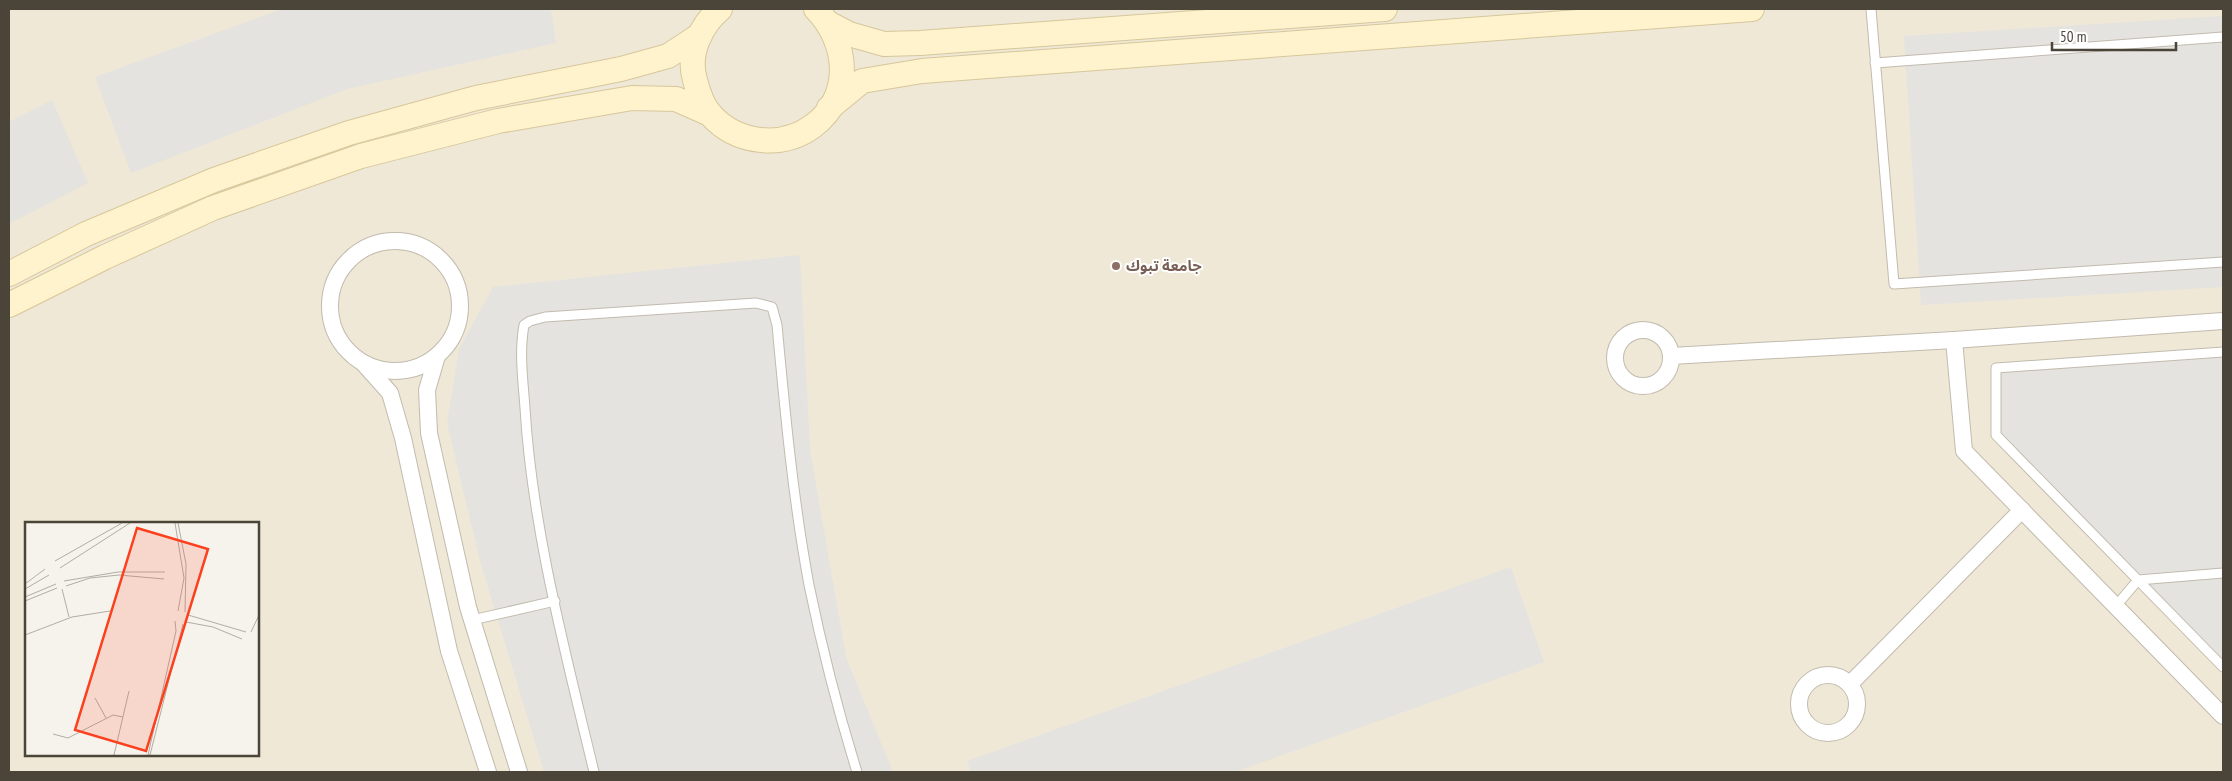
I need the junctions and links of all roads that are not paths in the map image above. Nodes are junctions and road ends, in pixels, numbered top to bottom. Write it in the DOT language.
graph roads {
  1 [pos="720,9"];
  2 [pos="1385,9"];
  3 [pos="1752,9"];
  4 [pos="1871,9"];
  5 [pos="823,16"];
  6 [pos="700,35"];
  7 [pos="2223,37"];
  8 [pos="1875,63"];
  9 [pos="829,108"];
  10 [pos="710,114"];
  11 [pos="2223,262"];
  12 [pos="9,274"];
  13 [pos="9,305"];
  14 [pos="2223,321"];
  15 [pos="1954,340"];
  16 [pos="2223,352"];
  17 [pos="437,356"];
  18 [pos="1671,356"];
  19 [pos="364,364"];
  20 [pos="2022,510"];
  21 [pos="2223,574"];
  22 [pos="2138,580"];
  23 [pos="555,602"];
  24 [pos="2116,606"];
  25 [pos="472,620"];
  26 [pos="2223,667"];
  27 [pos="1850,684"];
  28 [pos="2223,716"];
  29 [pos="488,772"];
  30 [pos="520,772"];
  31 [pos="594,772"];
  32 [pos="857,772"];
  1 -- 6 [label="street"];
  2 -- 5 [label="street"];
  3 -- 9 [label="street"];
  4 -- 8 [label="lane"];
  5 -- 9 [label="street"];
  6 -- 10 [label="street"];
  6 -- 12 [label="street"];
  7 -- 8 [label="lane"];
  8 -- 11 [label="lane"];
  9 -- 10 [label="street"];
  10 -- 13 [label="street"];
  14 -- 15 [label="street"];
  15 -- 18 [label="street"];
  15 -- 20 [label="street"];
  16 -- 22 [label="lane"];
  17 -- 19 [label="street"];
  17 -- 19 [label="street"];
  17 -- 25 [label="street"];
  19 -- 29 [label="street"];
  20 -- 24 [label="street"];
  20 -- 27 [label="street"];
  21 -- 22 [label="lane"];
  22 -- 24 [label="lane"];
  22 -- 26 [label="lane"];
  23 -- 25 [label="lane"];
  23 -- 31 [label="lane"];
  23 -- 32 [label="lane"];
  24 -- 28 [label="street"];
  25 -- 30 [label="street"];
}
